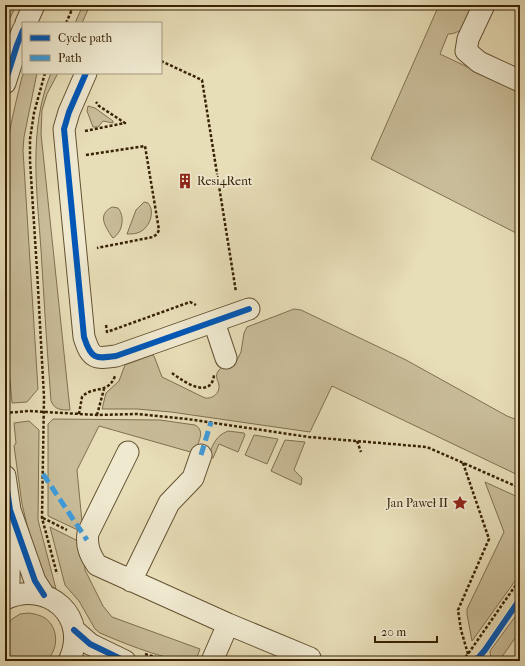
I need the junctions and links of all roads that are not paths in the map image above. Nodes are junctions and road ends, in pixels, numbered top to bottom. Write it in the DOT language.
graph roads {
  1 [pos="34,5"];
  2 [pos="484,5"];
  3 [pos="27,22"];
  4 [pos="22,34"];
  5 [pos="86,74"];
  6 [pos="520,81"];
  7 [pos="5,83"];
  8 [pos="249,309"];
  9 [pos="214,322"];
  10 [pos="226,358"];
  11 [pos="128,452"];
  12 [pos="200,455"];
  13 [pos="5,476"];
  14 [pos="10,510"];
  15 [pos="131,580"];
  16 [pos="44,595"];
  17 [pos="5,596"];
  18 [pos="5,599"];
  19 [pos="228,624"];
  20 [pos="74,630"];
  21 [pos="310,658"];
  22 [pos="69,661"];
  23 [pos="125,661"];
  24 [pos="212,661"];
  1 -- 3 [label="street"];
  2 -- 6 [label="street"];
  4 -- 7 [label="street"];
  5 -- 9 [label="street"];
  8 -- 9 [label="street"];
  9 -- 10 [label="street"];
  11 -- 15 [label="street"];
  12 -- 15 [label="street"];
  13 -- 14 [label="street"];
  14 -- 16 [label="street"];
  14 -- 17 [label="street"];
  15 -- 19 [label="street"];
  16 -- 18 [label="street"];
  16 -- 20 [label="street"];
  19 -- 21 [label="street"];
  19 -- 24 [label="street"];
  20 -- 22 [label="street"];
  20 -- 23 [label="street"];
}
